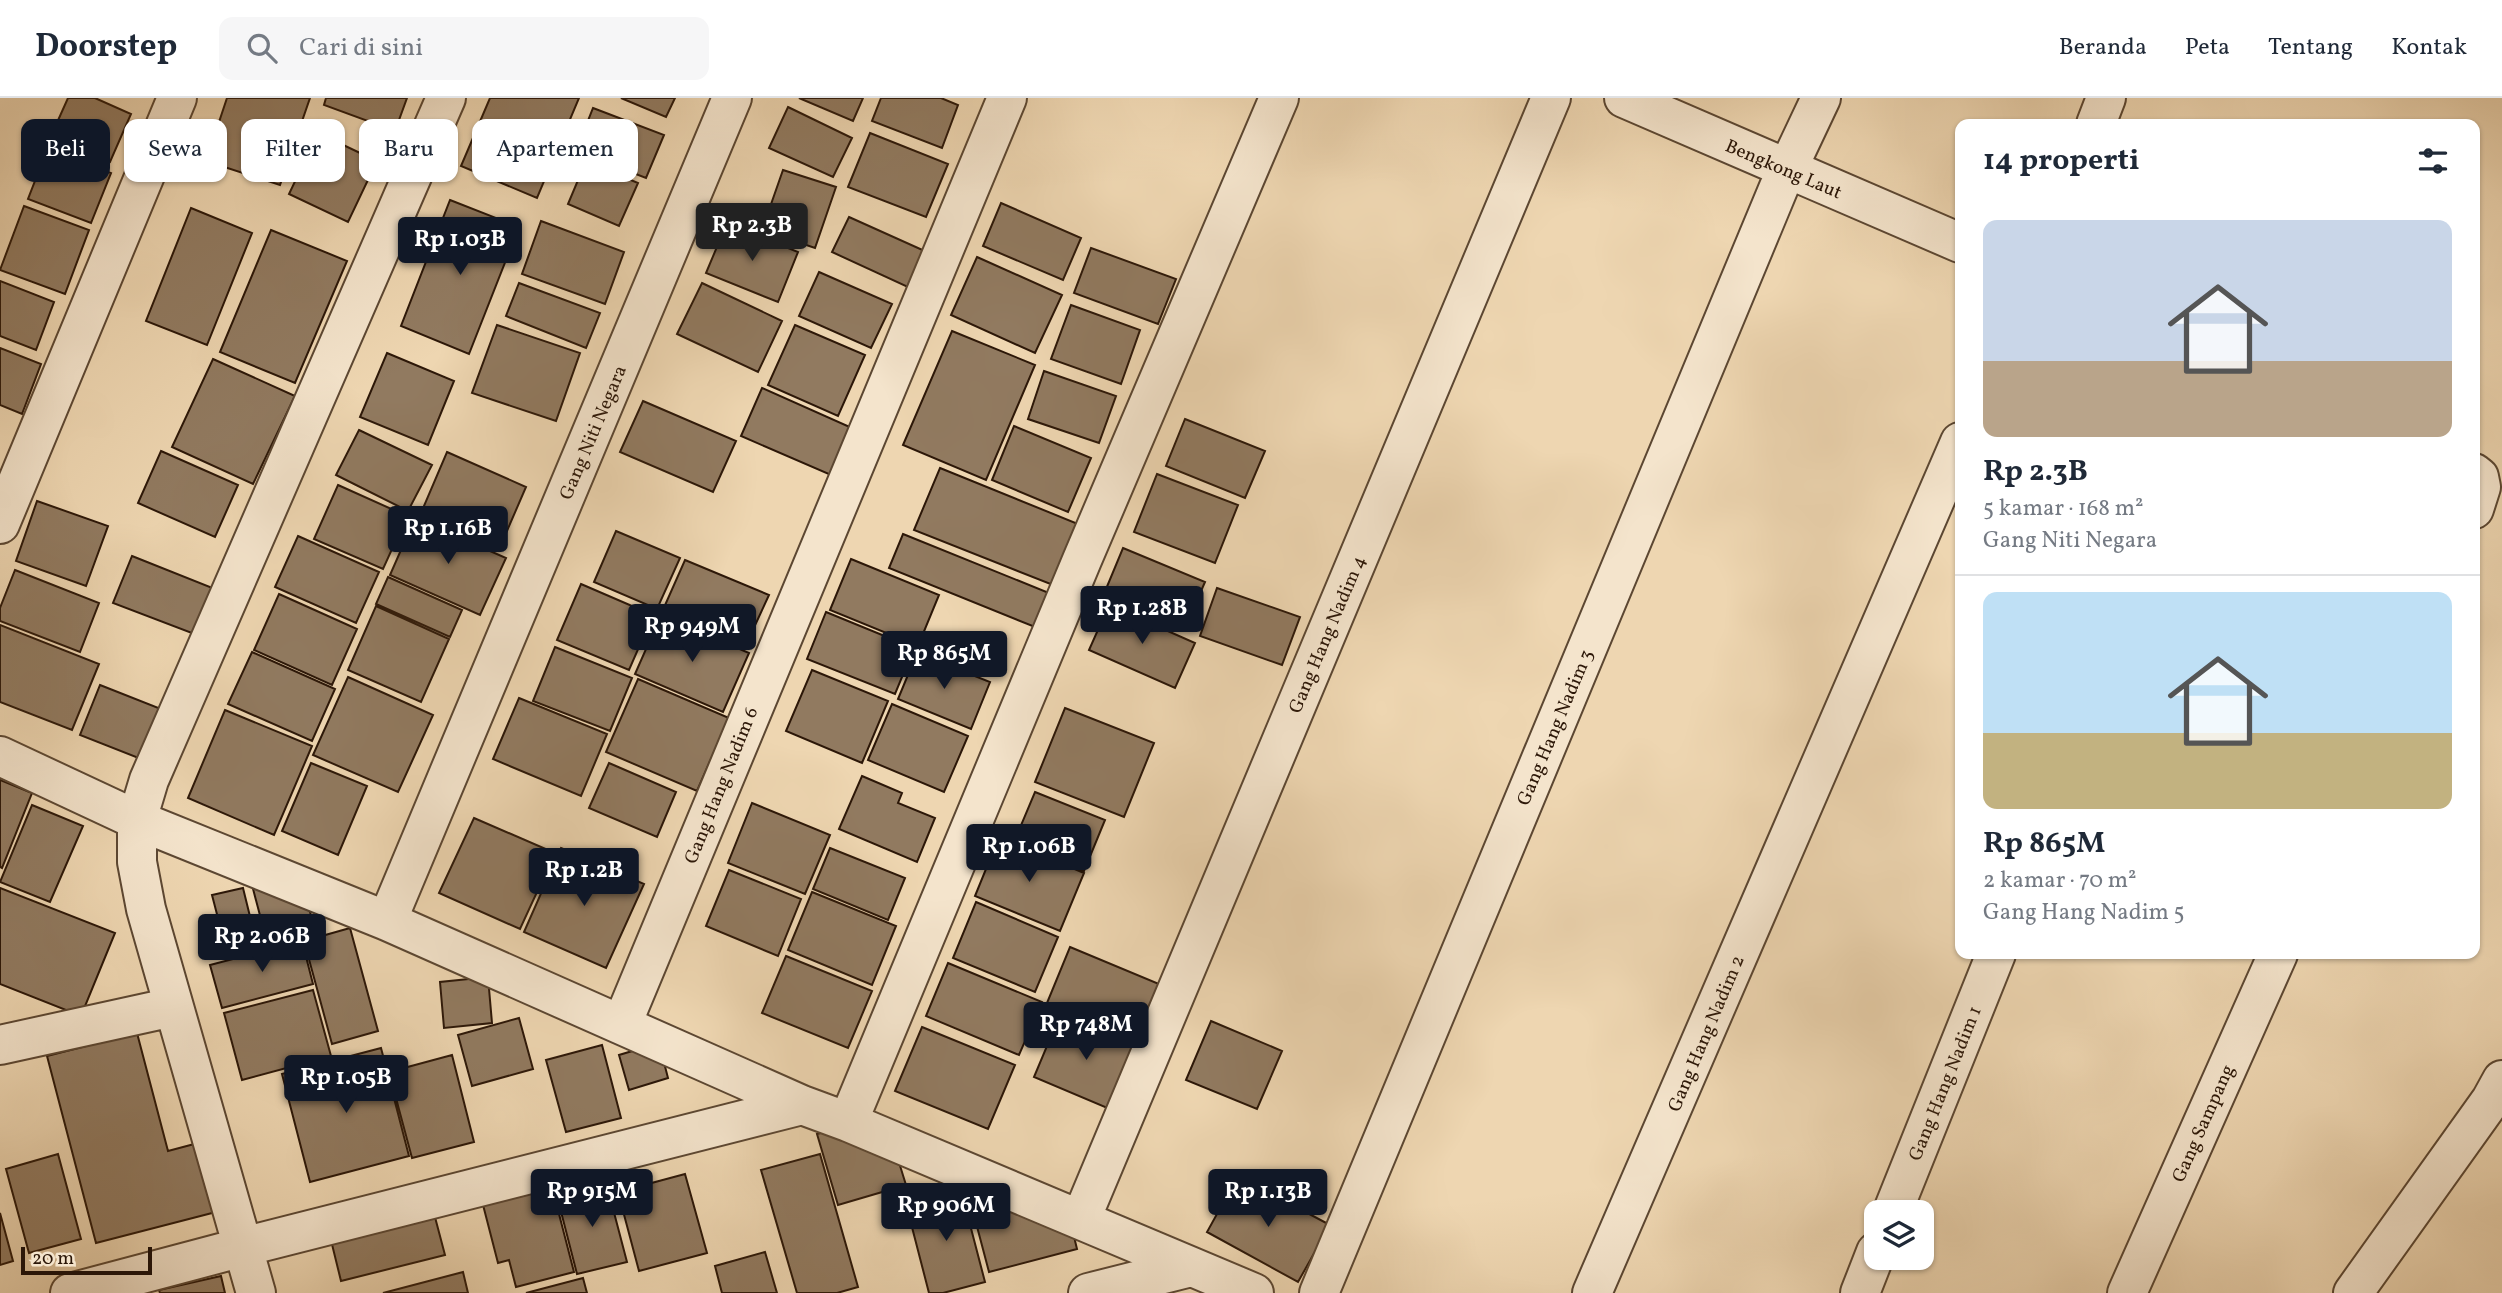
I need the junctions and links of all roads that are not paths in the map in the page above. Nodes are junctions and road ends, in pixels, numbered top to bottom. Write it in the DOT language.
graph roads {
  1 [pos="177,98"];
  2 [pos="446,98"];
  3 [pos="732,98"];
  4 [pos="1007,98"];
  5 [pos="1279,98"];
  6 [pos="1551,98"];
  7 [pos="1624,98"];
  8 [pos="1821,98"];
  9 [pos="2106,98"];
  10 [pos="2098,119"];
  11 [pos="1787,170"];
  12 [pos="1952,239"];
  13 [pos="1955,454"];
  14 [pos="0,524"];
  15 [pos="0,756"];
  16 [pos="137,820"];
  17 [pos="387,921"];
  18 [pos="1994,959"];
  19 [pos="2276,959"];
  20 [pos="173,1007"];
  21 [pos="622,1024"];
  22 [pos="0,1045"];
  23 [pos="2502,1080"];
  24 [pos="802,1105"];
  25 [pos="848,1122"];
  26 [pos="1897,1200"];
  27 [pos="1081,1219"];
  28 [pos="243,1247"];
  29 [pos="1191,1266"];
  30 [pos="1869,1270"];
  31 [pos="1320,1289"];
  32 [pos="70,1293"];
  33 [pos="256,1293"];
  34 [pos="1088,1293"];
  35 [pos="1254,1293"];
  36 [pos="1592,1293"];
  37 [pos="1860,1293"];
  38 [pos="2127,1293"];
  39 [pos="2353,1293"];
  1 -- 14 [label="street"];
  2 -- 16 [label="street"];
  3 -- 17 [label="street, Gang Niti Negara"];
  4 -- 21 [label="street, Gang Hang Nadim 6"];
  5 -- 25 [label="street"];
  6 -- 27 [label="street, Gang Hang Nadim 4"];
  7 -- 11 [label="street, Bengkong Laut"];
  8 -- 11 [label="street, Gang Hang Nadim 3"];
  9 -- 10 [label="street"];
  11 -- 12 [label="street, Bengkong Laut"];
  11 -- 31 [label="street, Gang Hang Nadim 3"];
  13 -- 36 [label="street, Gang Hang Nadim 2"];
  15 -- 16 [label="street"];
  16 -- 17 [label="street"];
  16 -- 20 [label="street"];
  17 -- 21 [label="street"];
  18 -- 26 [label="street, Gang Hang Nadim 1"];
  19 -- 38 [label="street, Gang Sampang"];
  20 -- 22 [label="street"];
  20 -- 28 [label="street"];
  21 -- 24 [label="street"];
  23 -- 39 [label="street"];
  24 -- 25 [label="street"];
  24 -- 28 [label="street"];
  25 -- 27 [label="street"];
  27 -- 29 [label="street"];
  28 -- 32 [label="street"];
  28 -- 33 [label="street"];
  29 -- 34 [label="street"];
  29 -- 35 [label="street"];
  30 -- 37 [label="street"];
}
